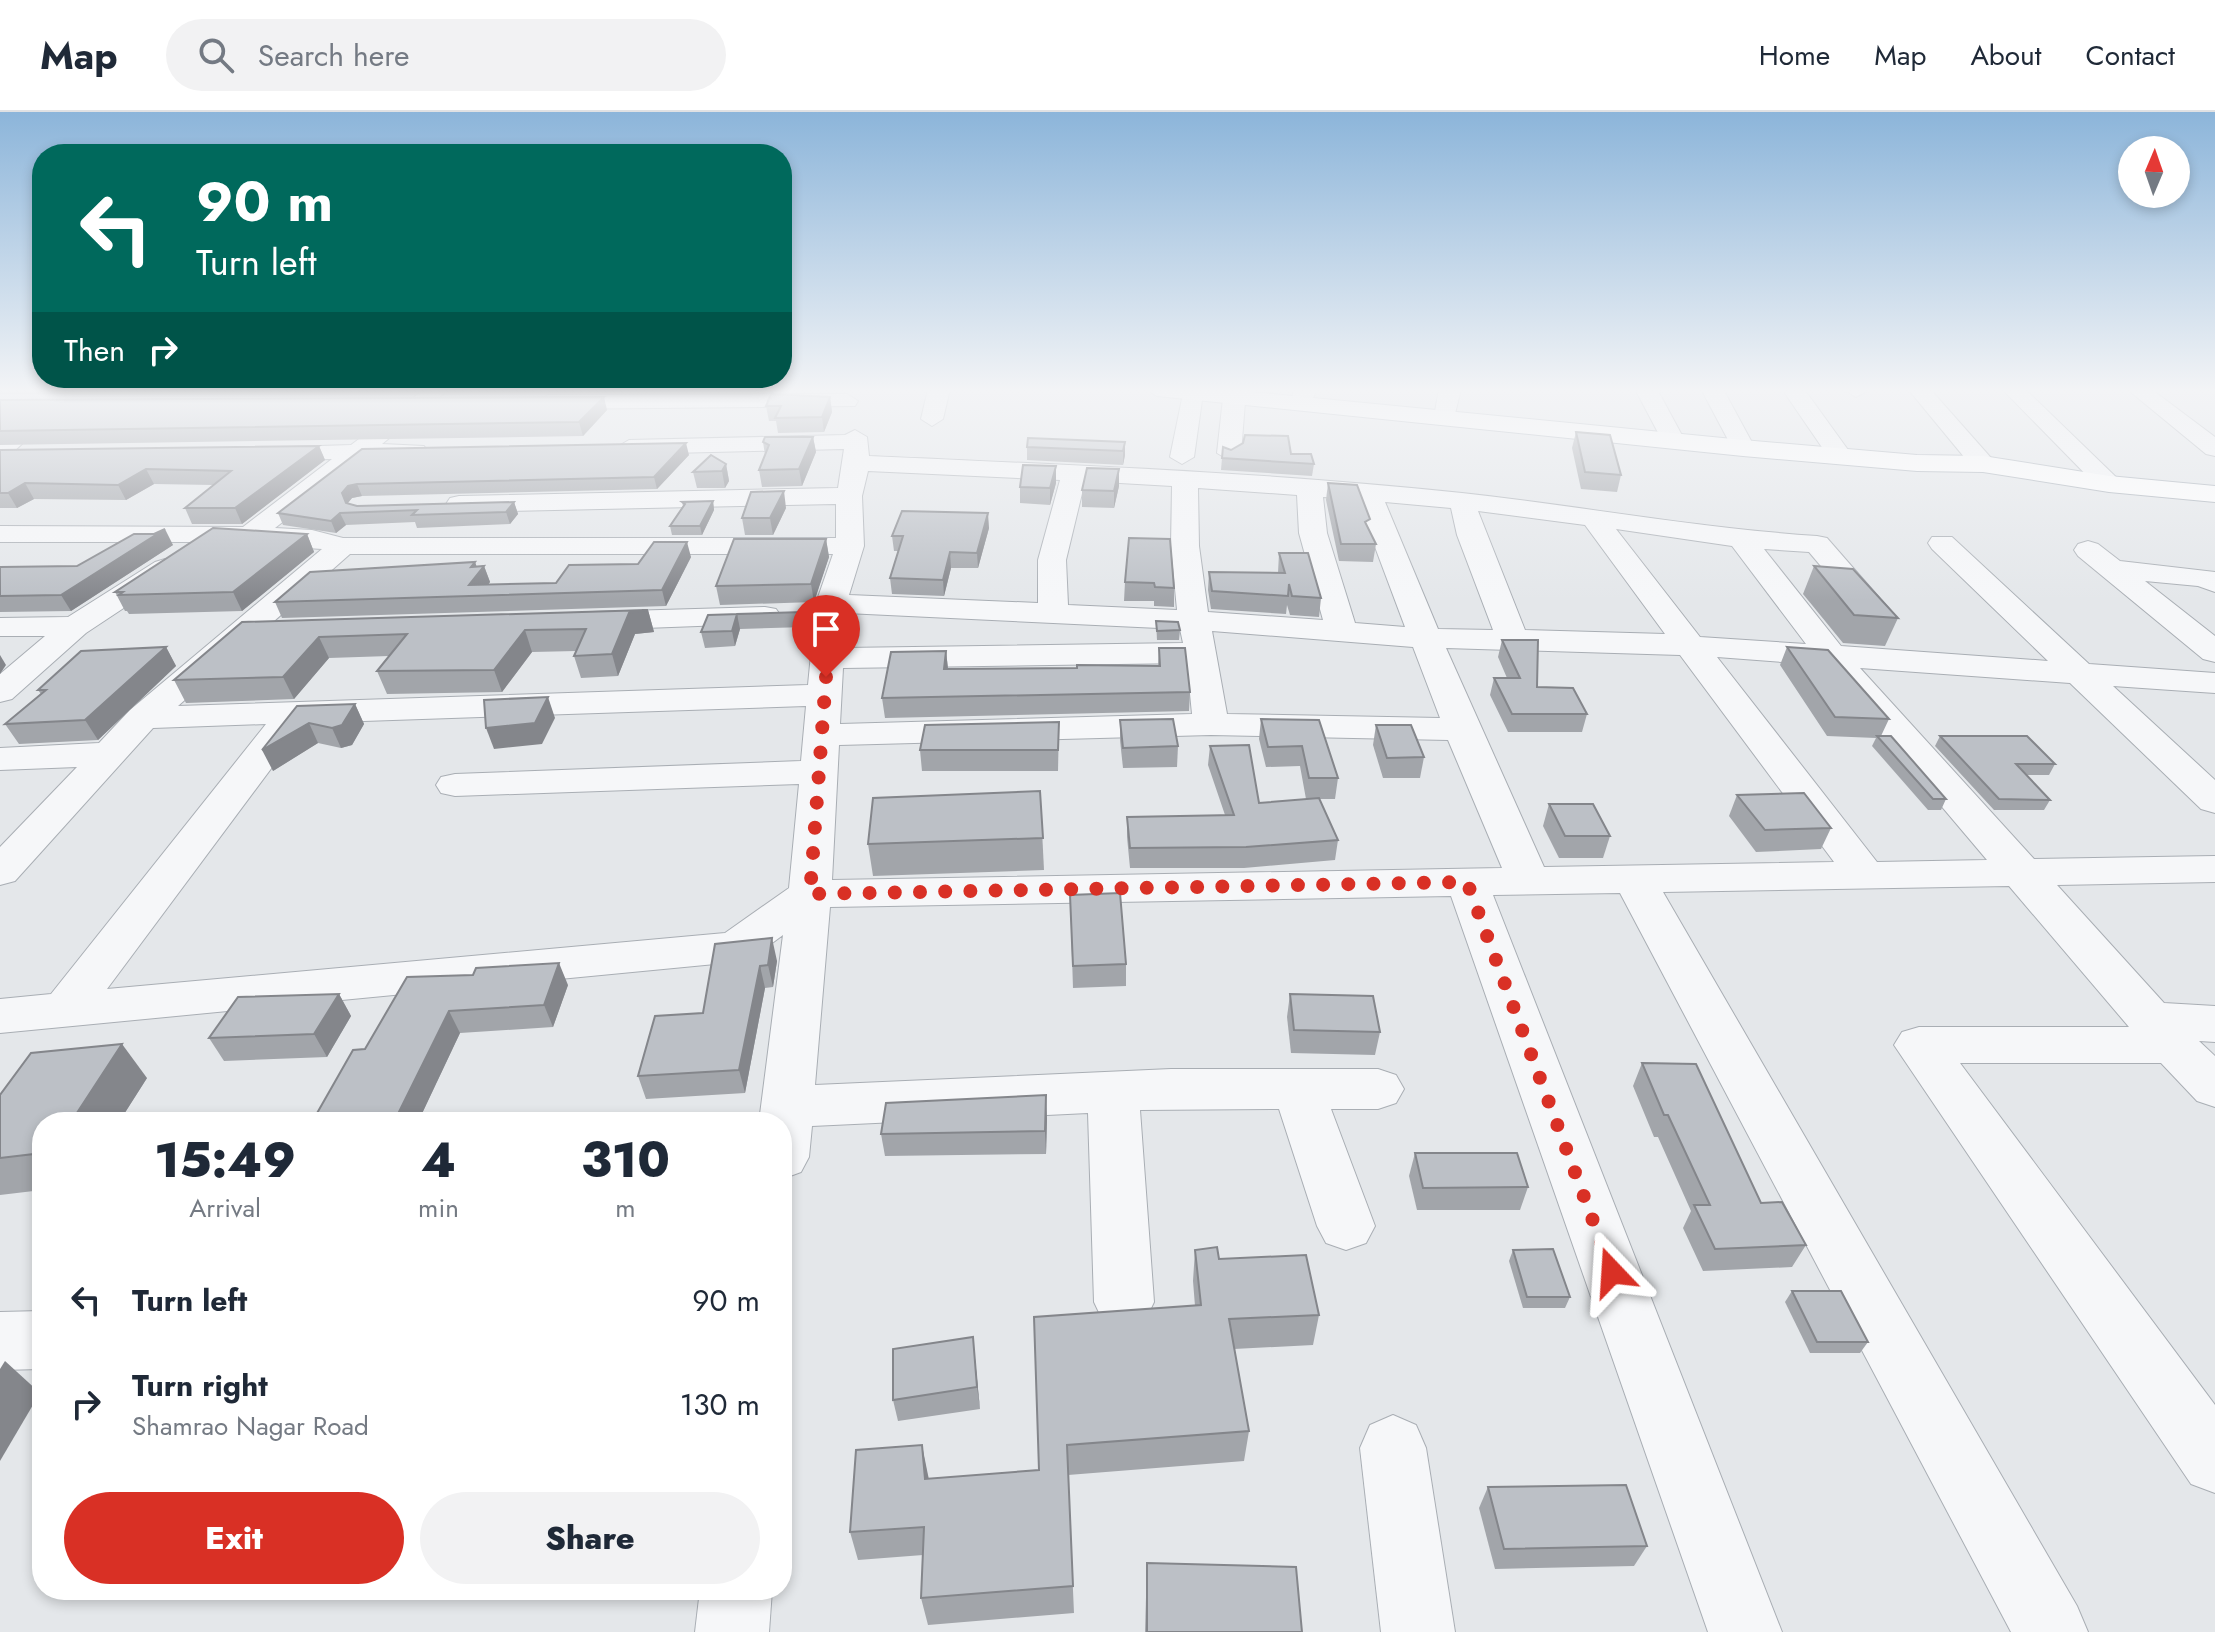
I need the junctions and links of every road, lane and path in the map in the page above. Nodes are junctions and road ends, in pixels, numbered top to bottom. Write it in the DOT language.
graph roads {
  1 [pos="345,460"];
  2 [pos="766,460"];
  3 [pos="853,460"];
  4 [pos="1185,460"];
  5 [pos="1890,460"];
  6 [pos="1980,460"];
  7 [pos="2085,460"];
  8 [pos="1983,464"];
  9 [pos="854,467"];
  10 [pos="1184,469"];
  11 [pos="1074,473"];
  12 [pos="2109,484"];
  13 [pos="1309,488"];
  14 [pos="1368,493"];
  15 [pos="2215,494"];
  16 [pos="1463,503"];
  17 [pos="441,505"];
  18 [pos="1595,520"];
  19 [pos="0,534"];
  20 [pos="215,534"];
  21 [pos="248,536"];
  22 [pos="1752,540"];
  23 [pos="1942,543"];
  24 [pos="343,546"];
  25 [pos="850,546"];
  26 [pos="2215,583"];
  27 [pos="831,608"];
  28 [pos="1053,613"];
  29 [pos="1193,620"];
  30 [pos="559,622"];
  31 [pos="75,626"];
  32 [pos="0,627"];
  33 [pos="287,631"];
  34 [pos="1342,631"];
  35 [pos="239,632"];
  36 [pos="1427,638"];
  37 [pos="1513,639"];
  38 [pos="1901,641"];
  39 [pos="1688,645"];
  40 [pos="2215,652"];
  41 [pos="1202,653"];
  42 [pos="1830,654"];
  43 [pos="827,658"];
  44 [pos="2077,671"];
  45 [pos="2215,683"];
  46 [pos="0,692"];
  47 [pos="824,695"];
  48 [pos="294,713"];
  49 [pos="143,718"];
  50 [pos="1211,724"];
  51 [pos="1462,729"];
  52 [pos="821,735"];
  53 [pos="109,754"];
  54 [pos="0,759"];
  55 [pos="818,772"];
  56 [pos="455,785"];
  57 [pos="2215,801"];
  58 [pos="2215,869"];
  59 [pos="0,872"];
  60 [pos="2023,872"];
  61 [pos="1865,875"];
  62 [pos="1634,879"];
  63 [pos="1529,881"];
  64 [pos="1467,882"];
  65 [pos="810,894"];
  66 [pos="65,1010"];
  67 [pos="0,1016"];
  68 [pos="2180,1030"];
  69 [pos="2215,1087"];
  70 [pos="1298,1089"];
  71 [pos="1378,1089"];
  72 [pos="1113,1092"];
  73 [pos="787,1107"];
  74 [pos="786,1112"];
  75 [pos="1346,1226"];
  76 [pos="1124,1302"];
  77 [pos="32,1340"];
  78 [pos="0,1341"];
  79 [pos="1393,1448"];
  80 [pos="2215,1460"];
  81 [pos="735,1600"];
  82 [pos="732,1632"];
  83 [pos="1418,1632"];
  84 [pos="1745,1632"];
  85 [pos="2051,1632"];
  1 -- 21 [label="street"];
  2 -- 9 [label="street"];
  3 -- 9 [label="street"];
  4 -- 10 [label="street"];
  5 -- 8 [label="main road"];
  6 -- 8 [label="street"];
  7 -- 12 [label="street"];
  8 -- 12 [label="main road"];
  9 -- 11 [label="street"];
  9 -- 17 [label="street"];
  9 -- 25 [label="street"];
  10 -- 11 [label="street"];
  10 -- 13 [label="street"];
  10 -- 29 [label="street"];
  11 -- 28 [label="street"];
  12 -- 15 [label="main road"];
  13 -- 14 [label="street"];
  13 -- 34 [label="street"];
  14 -- 16 [label="street"];
  14 -- 36 [label="street"];
  16 -- 18 [label="street"];
  16 -- 37 [label="street"];
  18 -- 22 [label="street"];
  18 -- 39 [label="street"];
  19 -- 20 [label="street"];
  20 -- 21 [label="street"];
  20 -- 31 [label="street"];
  21 -- 24 [label="street"];
  22 -- 38 [label="street"];
  22 -- 42 [label="street"];
  23 -- 44 [label="street"];
  24 -- 25 [label="street"];
  24 -- 35 [label="street"];
  25 -- 27 [label="street"];
  26 -- 40 [label="street"];
  27 -- 28 [label="street"];
  27 -- 30 [label="street"];
  27 -- 43 [label="street"];
  28 -- 29 [label="street"];
  29 -- 34 [label="street"];
  29 -- 41 [label="street"];
  31 -- 32 [label="street"];
  31 -- 46 [label="street"];
  33 -- 35 [label="street"];
  34 -- 36 [label="street"];
  35 -- 49 [label="street"];
  36 -- 37 [label="street"];
  36 -- 51 [label="street"];
  37 -- 39 [label="street"];
  38 -- 42 [label="street"];
  38 -- 44 [label="street"];
  39 -- 42 [label="street"];
  39 -- 61 [label="street"];
  41 -- 43 [label="street"];
  41 -- 50 [label="street"];
  42 -- 60 [label="street"];
  43 -- 47 [label="street"];
  44 -- 45 [label="street"];
  44 -- 57 [label="street"];
  47 -- 48 [label="street"];
  47 -- 52 [label="street"];
  48 -- 49 [label="street"];
  48 -- 66 [label="street"];
  49 -- 53 [label="street"];
  50 -- 51 [label="street"];
  50 -- 52 [label="street"];
  51 -- 63 [label="street"];
  52 -- 55 [label="street"];
  53 -- 54 [label="street"];
  53 -- 59 [label="street"];
  55 -- 56 [label="street"];
  55 -- 65 [label="street"];
  58 -- 60 [label="street"];
  60 -- 61 [label="street"];
  60 -- 68 [label="street"];
  61 -- 62 [label="street"];
  62 -- 63 [label="street"];
  62 -- 85 [label="street"];
  63 -- 64 [label="street"];
  64 -- 65 [label="street"];
  64 -- 84 [label="street"];
  65 -- 66 [label="street"];
  65 -- 73 [label="street"];
  66 -- 67 [label="street"];
  68 -- 69 [label="street"];
  68 -- 80 [label="street"];
  70 -- 71 [label="street"];
  70 -- 72 [label="street"];
  70 -- 75 [label="street"];
  72 -- 73 [label="street"];
  72 -- 76 [label="street"];
  73 -- 74 [label="street"];
  77 -- 78 [label="street"];
  79 -- 83 [label="street"];
  81 -- 82 [label="street"];
}
